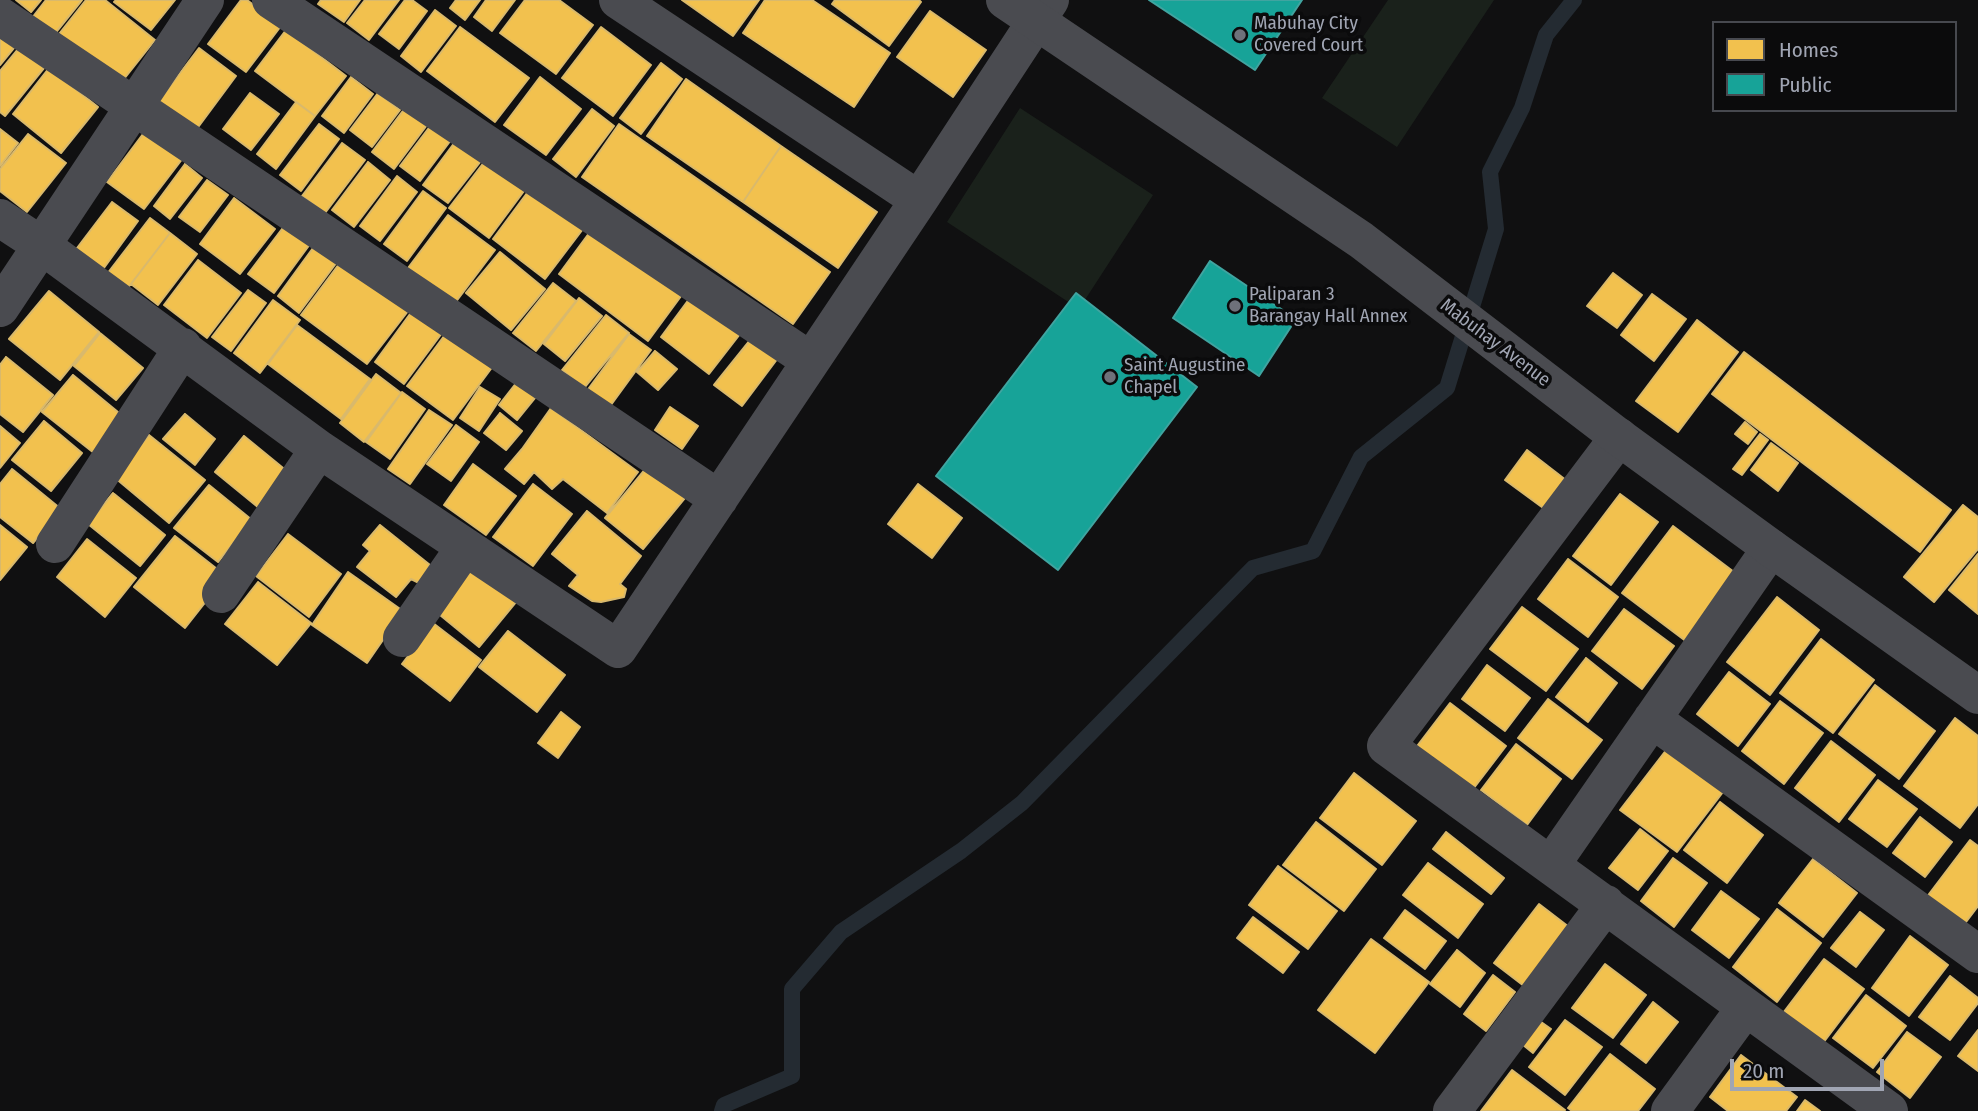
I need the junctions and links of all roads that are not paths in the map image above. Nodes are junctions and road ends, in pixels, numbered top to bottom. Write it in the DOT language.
graph roads {
  1 [pos="205,0"];
  2 [pos="271,0"];
  3 [pos="618,0"];
  4 [pos="1005,0"];
  5 [pos="1043,10"];
  6 [pos="0,16"];
  7 [pos="135,106"];
  8 [pos="919,200"];
  9 [pos="0,218"];
  10 [pos="41,245"];
  11 [pos="0,308"];
  12 [pos="183,347"];
  13 [pos="811,361"];
  14 [pos="1618,436"];
  15 [pos="319,449"];
  16 [pos="719,499"];
  17 [pos="55,544"];
  18 [pos="465,547"];
  19 [pos="1771,548"];
  20 [pos="221,594"];
  21 [pos="402,639"];
  22 [pos="1978,695"];
  23 [pos="1652,719"];
  24 [pos="1551,865"];
  25 [pos="1606,904"];
  26 [pos="1978,954"];
  27 [pos="1746,1007"];
  28 [pos="1452,1111"];
  29 [pos="1670,1111"];
  30 [pos="1889,1111"];
  1 -- 7 [label="street"];
  2 -- 13 [label="street"];
  3 -- 8 [label="street"];
  4 -- 5 [label="street, Mabuhay Avenue"];
  5 -- 8 [label="street"];
  5 -- 14 [label="street, Mabuhay Avenue"];
  6 -- 7 [label="street"];
  7 -- 10 [label="street"];
  7 -- 16 [label="street"];
  8 -- 13 [label="street"];
  9 -- 10 [label="street"];
  10 -- 11 [label="street"];
  10 -- 12 [label="street"];
  12 -- 15 [label="street"];
  12 -- 17 [label="street"];
  13 -- 16 [label="street"];
  14 -- 19 [label="street, Mabuhay Avenue"];
  14 -- 24 [label="street"];
  15 -- 18 [label="street"];
  15 -- 20 [label="street"];
  16 -- 18 [label="street"];
  18 -- 21 [label="street"];
  19 -- 22 [label="street, Mabuhay Avenue"];
  19 -- 23 [label="street"];
  23 -- 24 [label="street"];
  23 -- 26 [label="street"];
  24 -- 25 [label="street"];
  25 -- 27 [label="street"];
  25 -- 28 [label="street"];
  27 -- 29 [label="street"];
  27 -- 30 [label="street"];
}
